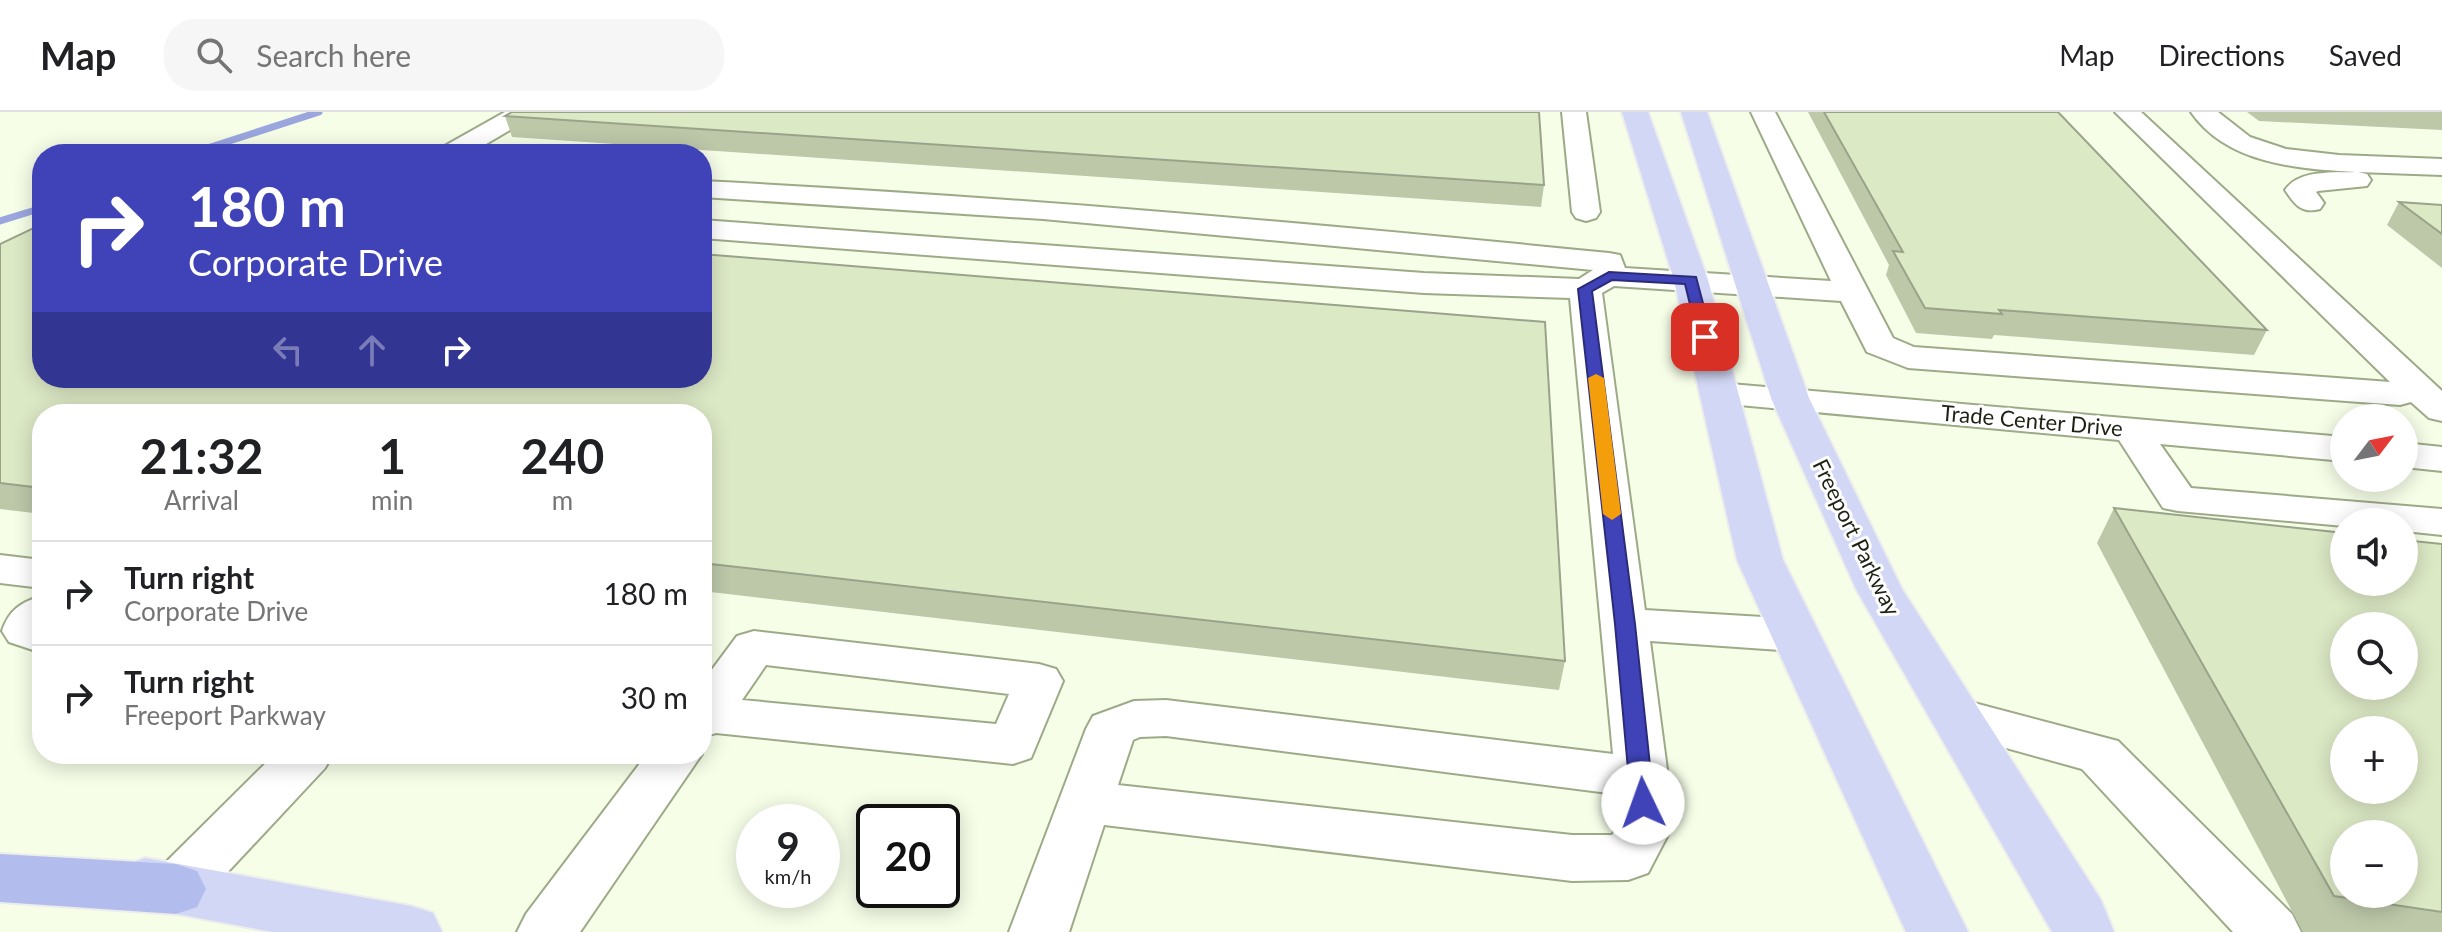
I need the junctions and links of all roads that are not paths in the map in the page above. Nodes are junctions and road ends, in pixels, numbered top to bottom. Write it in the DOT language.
graph roads {
  1 [pos="523,112"];
  2 [pos="1574,112"];
  3 [pos="1635,112"];
  4 [pos="1694,112"];
  5 [pos="1763,112"];
  6 [pos="2127,112"];
  7 [pos="2203,112"];
  8 [pos="467,144"];
  9 [pos="2442,167"];
  10 [pos="2442,185"];
  11 [pos="712,189"];
  12 [pos="2310,203"];
  13 [pos="1586,212"];
  14 [pos="712,230"];
  15 [pos="1691,280"];
  16 [pos="1597,282"];
  17 [pos="1751,285"];
  18 [pos="1853,292"];
  19 [pos="2412,384"];
  20 [pos="1719,394"];
  21 [pos="1790,398"];
  22 [pos="2442,410"];
  23 [pos="2131,429"];
  24 [pos="2330,448"];
  25 [pos="2418,456"];
  26 [pos="2442,459"];
  27 [pos="2442,522"];
  28 [pos="0,569"];
  29 [pos="32,573"];
  30 [pos="32,618"];
  31 [pos="1625,624"];
  32 [pos="32,633"];
  33 [pos="1795,635"];
  34 [pos="712,705"];
  35 [pos="1959,717"];
  36 [pos="712,730"];
  37 [pos="297,764"];
  38 [pos="669,764"];
  39 [pos="1642,777"];
  40 [pos="1085,802"];
  41 [pos="0,856"];
  42 [pos="0,878"];
  43 [pos="176,889"];
  44 [pos="411,932"];
  45 [pos="547,932"];
  46 [pos="1039,932"];
  47 [pos="1937,932"];
  48 [pos="2083,932"];
  49 [pos="2271,932"];
  1 -- 8 [label="street"];
  2 -- 13 [label="street"];
  3 -- 15 [label="main road"];
  4 -- 17 [label="main road, Freeport Parkway"];
  5 -- 18 [label="street"];
  6 -- 19 [label="street"];
  7 -- 9 [label="street"];
  10 -- 12 [label="street"];
  11 -- 16 [label="street"];
  14 -- 16 [label="street"];
  15 -- 16 [label="street"];
  15 -- 17 [label="street"];
  15 -- 20 [label="main road"];
  16 -- 31 [label="street"];
  17 -- 18 [label="street"];
  17 -- 21 [label="main road, Freeport Parkway"];
  18 -- 19 [label="street"];
  19 -- 22 [label="street"];
  20 -- 21 [label="street, Trade Center Drive"];
  20 -- 33 [label="main road"];
  21 -- 23 [label="street, Trade Center Drive"];
  21 -- 35 [label="main road, Freeport Parkway"];
  23 -- 24 [label="street, Trade Center Drive"];
  23 -- 27 [label="street"];
  25 -- 26 [label="street"];
  28 -- 29 [label="street"];
  30 -- 32 [label="street"];
  31 -- 33 [label="street"];
  31 -- 39 [label="street"];
  33 -- 47 [label="main road"];
  34 -- 36 [label="street"];
  35 -- 48 [label="main road, Freeport Parkway"];
  35 -- 49 [label="street"];
  37 -- 43 [label="street"];
  38 -- 45 [label="street"];
  39 -- 40 [label="street"];
  39 -- 40 [label="street"];
  40 -- 46 [label="street"];
  41 -- 43 [label="main road"];
  42 -- 43 [label="highway"];
  43 -- 44 [label="main road"];
}
